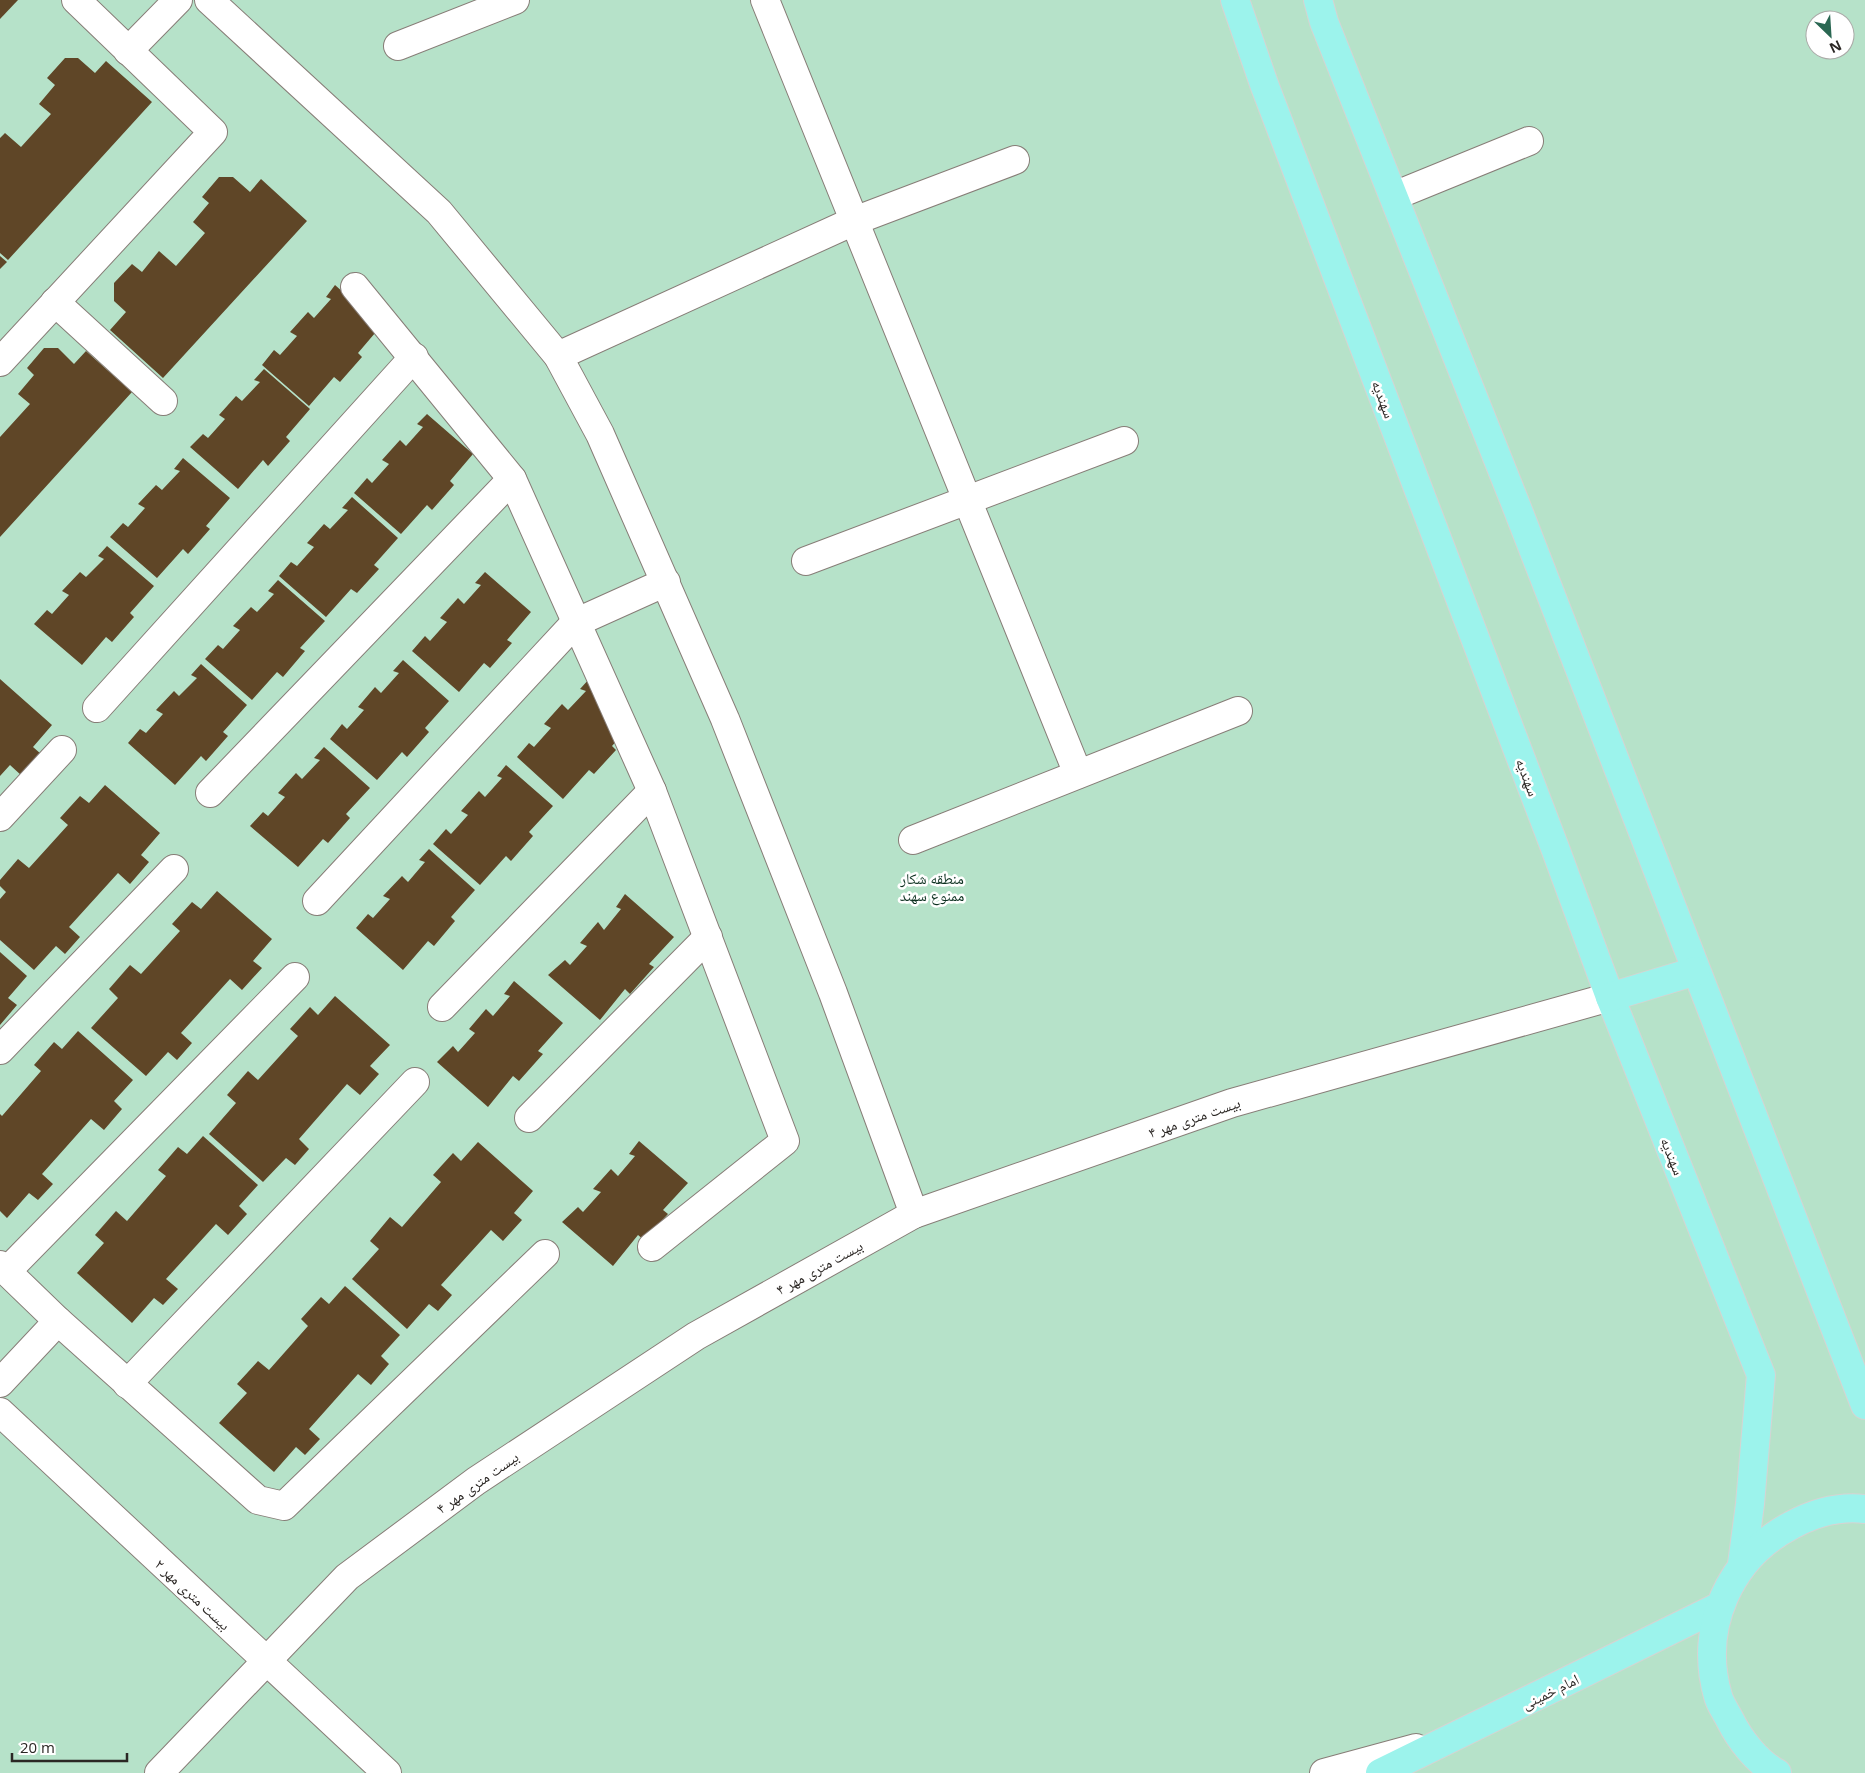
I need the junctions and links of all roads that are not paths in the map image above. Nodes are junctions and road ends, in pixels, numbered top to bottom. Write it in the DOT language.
graph roads {
  1 [pos="76,0"];
  2 [pos="178,0"];
  3 [pos="209,0"];
  4 [pos="515,0"];
  5 [pos="765,0"];
  6 [pos="1235,0"];
  7 [pos="1318,0"];
  8 [pos="398,46"];
  9 [pos="128,51"];
  10 [pos="1529,141"];
  11 [pos="1015,160"];
  12 [pos="1394,196"];
  13 [pos="854,221"];
  14 [pos="355,287"];
  15 [pos="55,302"];
  16 [pos="558,356"];
  17 [pos="414,357"];
  18 [pos="0,362"];
  19 [pos="163,401"];
  20 [pos="1124,441"];
  21 [pos="512,479"];
  22 [pos="967,501"];
  23 [pos="806,561"];
  24 [pos="666,582"];
  25 [pos="576,623"];
  26 [pos="97,708"];
  27 [pos="1238,711"];
  28 [pos="62,750"];
  29 [pos="1078,774"];
  30 [pos="652,791"];
  31 [pos="210,793"];
  32 [pos="0,817"];
  33 [pos="913,840"];
  34 [pos="174,869"];
  35 [pos="317,901"];
  36 [pos="708,936"];
  37 [pos="1696,971"];
  38 [pos="295,977"];
  39 [pos="1610,997"];
  40 [pos="442,1007"];
  41 [pos="0,1050"];
  42 [pos="415,1082"];
  43 [pos="529,1118"];
  44 [pos="914,1214"];
  45 [pos="652,1247"];
  46 [pos="545,1254"];
  47 [pos="4,1268"];
  48 [pos="58,1321"];
  49 [pos="0,1383"];
  50 [pos="127,1384"];
  51 [pos="1865,1406"];
  52 [pos="0,1412"];
  53 [pos="1865,1509"];
  54 [pos="1742,1564"];
  55 [pos="1718,1607"];
  56 [pos="266,1662"];
  57 [pos="1449,1739"];
  58 [pos="1766,1772"];
  59 [pos="159,1773"];
  60 [pos="387,1773"];
  61 [pos="1324,1773"];
  62 [pos="1380,1773"];
  1 -- 9 [label="street"];
  2 -- 9 [label="street"];
  3 -- 16 [label="street"];
  4 -- 8 [label="street"];
  5 -- 13 [label="street"];
  6 -- 39 [label="main road, سهندیه"];
  7 -- 12 [label="main road"];
  9 -- 15 [label="street"];
  10 -- 12 [label="street"];
  11 -- 13 [label="street"];
  12 -- 37 [label="main road"];
  13 -- 16 [label="street"];
  13 -- 22 [label="street"];
  14 -- 17 [label="street"];
  15 -- 18 [label="street"];
  15 -- 19 [label="street"];
  16 -- 24 [label="street"];
  17 -- 21 [label="street"];
  17 -- 26 [label="street"];
  20 -- 22 [label="street"];
  21 -- 25 [label="street"];
  21 -- 31 [label="street"];
  22 -- 23 [label="street"];
  22 -- 29 [label="street"];
  24 -- 25 [label="street"];
  24 -- 44 [label="street"];
  25 -- 30 [label="street"];
  25 -- 35 [label="street"];
  27 -- 29 [label="street"];
  28 -- 32 [label="street"];
  29 -- 33 [label="street"];
  30 -- 36 [label="street"];
  30 -- 40 [label="street"];
  34 -- 41 [label="street"];
  36 -- 43 [label="street"];
  36 -- 45 [label="street"];
  37 -- 39 [label="main road"];
  37 -- 51 [label="main road"];
  38 -- 47 [label="street"];
  39 -- 44 [label="street, بیست متری مهر ۴"];
  39 -- 54 [label="main road, سهندیه"];
  42 -- 50 [label="street"];
  44 -- 56 [label="street, بیست متری مهر ۴"];
  46 -- 50 [label="street"];
  47 -- 48 [label="street"];
  48 -- 49 [label="street"];
  48 -- 50 [label="street"];
  52 -- 56 [label="street, بیست متری مهر ۲"];
  53 -- 54 [label="main road"];
  54 -- 55 [label="main road"];
  55 -- 57 [label="main road, امام خمینی"];
  55 -- 58 [label="main road"];
  56 -- 59 [label="street, بیست متری مهر ۴"];
  56 -- 60 [label="street, بیست متری مهر ۲"];
  57 -- 61 [label="street"];
  57 -- 62 [label="main road, امام خمینی"];
}
